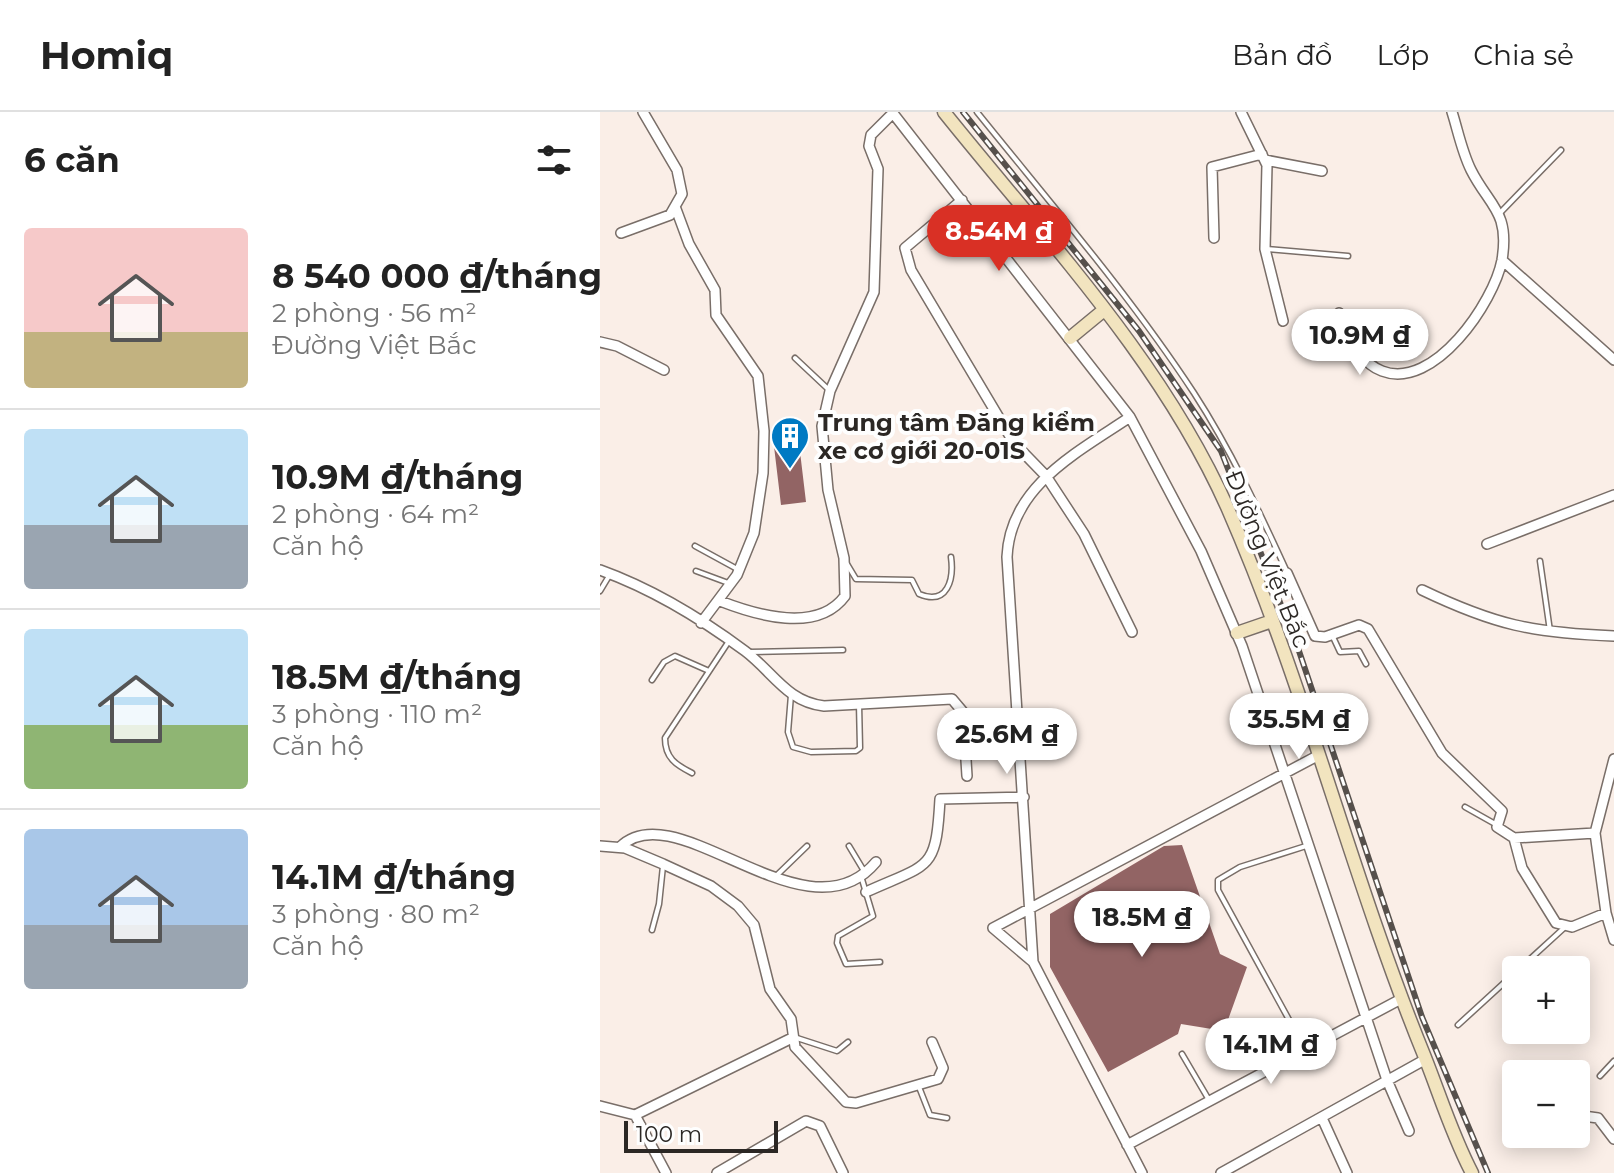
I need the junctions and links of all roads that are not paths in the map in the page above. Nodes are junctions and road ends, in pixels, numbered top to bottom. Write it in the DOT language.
graph roads {
  1 [pos="643,112"];
  2 [pos="944,112"];
  3 [pos="977,112"];
  4 [pos="1241,112"];
  5 [pos="1452,112"];
  6 [pos="892,113"];
  7 [pos="1561,150"];
  8 [pos="1263,157"];
  9 [pos="1322,171"];
  10 [pos="962,200"];
  11 [pos="676,209"];
  12 [pos="1500,213"];
  13 [pos="621,233"];
  14 [pos="1214,238"];
  15 [pos="1265,249"];
  16 [pos="1348,256"];
  17 [pos="1502,260"];
  18 [pos="1104,310"];
  19 [pos="1339,313"];
  20 [pos="1283,321"];
  21 [pos="1070,338"];
  22 [pos="600,342"];
  23 [pos="795,358"];
  24 [pos="1614,360"];
  25 [pos="664,370"];
  26 [pos="830,391"];
  27 [pos="1130,417"];
  28 [pos="1046,476"];
  29 [pos="1614,495"];
  30 [pos="1487,544"];
  31 [pos="695,546"];
  32 [pos="951,557"];
  33 [pos="844,558"];
  34 [pos="1540,561"];
  35 [pos="740,570"];
  36 [pos="696,571"];
  37 [pos="605,572"];
  38 [pos="1287,573"];
  39 [pos="731,584"];
  40 [pos="1422,590"];
  41 [pos="600,591"];
  42 [pos="720,601"];
  43 [pos="1272,621"];
  44 [pos="701,623"];
  45 [pos="1132,632"];
  46 [pos="1237,633"];
  47 [pos="1551,634"];
  48 [pos="1332,635"];
  49 [pos="1614,636"];
  50 [pos="729,641"];
  51 [pos="843,650"];
  52 [pos="747,653"];
  53 [pos="1366,664"];
  54 [pos="709,671"];
  55 [pos="652,680"];
  56 [pos="791,695"];
  57 [pos="859,704"];
  58 [pos="1319,755"];
  59 [pos="1614,759"];
  60 [pos="692,773"];
  61 [pos="1285,773"];
  62 [pos="967,776"];
  63 [pos="1024,797"];
  64 [pos="1465,807"];
  65 [pos="1497,825"];
  66 [pos="1595,833"];
  67 [pos="1514,838"];
  68 [pos="1309,845"];
  69 [pos="600,846"];
  70 [pos="807,846"];
  71 [pos="849,846"];
  72 [pos="620,847"];
  73 [pos="876,862"];
  74 [pos="663,864"];
  75 [pos="863,874"];
  76 [pos="774,877"];
  77 [pos="866,892"];
  78 [pos="1029,907"];
  79 [pos="1606,913"];
  80 [pos="1564,928"];
  81 [pos="652,930"];
  82 [pos="1614,940"];
  83 [pos="880,962"];
  84 [pos="1033,962"];
  85 [pos="1401,999"];
  86 [pos="1367,1017"];
  87 [pos="1458,1025"];
  88 [pos="792,1038"];
  89 [pos="848,1042"];
  90 [pos="932,1042"];
  91 [pos="1305,1049"];
  92 [pos="1182,1054"];
  93 [pos="1426,1059"];
  94 [pos="1614,1061"];
  95 [pos="1600,1076"];
  96 [pos="1387,1080"];
  97 [pos="919,1085"];
  98 [pos="1209,1100"];
  99 [pos="601,1106"];
  100 [pos="635,1115"];
  101 [pos="1590,1117"];
  102 [pos="947,1118"];
  103 [pos="1322,1118"];
  104 [pos="1409,1131"];
  105 [pos="1614,1139"];
  106 [pos="1127,1145"];
  107 [pos="666,1173"];
  108 [pos="717,1173"];
  109 [pos="843,1173"];
  110 [pos="1142,1173"];
  111 [pos="1221,1173"];
  112 [pos="1347,1173"];
  113 [pos="1472,1173"];
  1 -- 11 [label="street"];
  2 -- 18 [label="main road, Đường Việt Bắc"];
  3 -- 38 [label="lane"];
  4 -- 8 [label="street"];
  5 -- 12 [label="street"];
  6 -- 10 [label="street"];
  6 -- 26 [label="street"];
  7 -- 12 [label="lane"];
  8 -- 9 [label="street"];
  8 -- 14 [label="street"];
  8 -- 15 [label="street"];
  10 -- 21 [label="street"];
  10 -- 28 [label="street"];
  11 -- 13 [label="street"];
  11 -- 35 [label="street"];
  12 -- 17 [label="street"];
  15 -- 16 [label="lane"];
  15 -- 20 [label="street"];
  17 -- 19 [label="street"];
  17 -- 24 [label="street"];
  18 -- 21 [label="main road"];
  18 -- 43 [label="main road, Đường Việt Bắc"];
  21 -- 27 [label="street"];
  22 -- 25 [label="street"];
  23 -- 26 [label="lane"];
  26 -- 33 [label="street"];
  27 -- 28 [label="street"];
  27 -- 46 [label="street"];
  28 -- 45 [label="street"];
  28 -- 63 [label="street"];
  29 -- 30 [label="street"];
  31 -- 35 [label="lane"];
  32 -- 33 [label="lane"];
  33 -- 42 [label="street"];
  34 -- 47 [label="lane"];
  35 -- 39 [label="street"];
  36 -- 39 [label="lane"];
  37 -- 41 [label="lane"];
  37 -- 44 [label="street"];
  38 -- 48 [label="street"];
  39 -- 42 [label="street"];
  40 -- 47 [label="street"];
  42 -- 44 [label="street"];
  43 -- 46 [label="main road"];
  43 -- 58 [label="main road, Đường Việt Bắc"];
  44 -- 50 [label="street"];
  46 -- 61 [label="street"];
  47 -- 49 [label="street"];
  48 -- 53 [label="lane"];
  48 -- 65 [label="street"];
  50 -- 52 [label="street"];
  50 -- 54 [label="lane"];
  51 -- 52 [label="lane"];
  52 -- 56 [label="street"];
  54 -- 55 [label="lane"];
  54 -- 60 [label="lane"];
  56 -- 57 [label="street"];
  56 -- 57 [label="lane"];
  57 -- 62 [label="street"];
  58 -- 61 [label="street"];
  58 -- 85 [label="main road, Đường Việt Bắc"];
  59 -- 66 [label="street"];
  61 -- 68 [label="street"];
  61 -- 78 [label="street"];
  63 -- 77 [label="street"];
  63 -- 78 [label="street"];
  64 -- 65 [label="lane"];
  65 -- 67 [label="street"];
  66 -- 67 [label="street"];
  66 -- 79 [label="street"];
  67 -- 80 [label="street"];
  68 -- 86 [label="street"];
  68 -- 91 [label="lane"];
  69 -- 72 [label="street"];
  70 -- 76 [label="lane"];
  71 -- 75 [label="lane"];
  72 -- 74 [label="street"];
  72 -- 76 [label="street"];
  73 -- 75 [label="street"];
  74 -- 81 [label="lane"];
  74 -- 88 [label="street"];
  75 -- 76 [label="street"];
  75 -- 77 [label="lane"];
  77 -- 83 [label="lane"];
  78 -- 84 [label="street"];
  78 -- 84 [label="street"];
  79 -- 80 [label="street"];
  79 -- 82 [label="street"];
  80 -- 87 [label="lane"];
  84 -- 106 [label="street"];
  85 -- 86 [label="street"];
  85 -- 93 [label="main road, Đường Việt Bắc"];
  86 -- 91 [label="street"];
  86 -- 96 [label="street"];
  88 -- 89 [label="lane"];
  88 -- 97 [label="street"];
  88 -- 100 [label="street"];
  90 -- 97 [label="street"];
  91 -- 98 [label="street"];
  92 -- 98 [label="lane"];
  93 -- 96 [label="street"];
  93 -- 113 [label="main road, Đường Việt Bắc"];
  94 -- 95 [label="lane"];
  96 -- 103 [label="street"];
  96 -- 104 [label="street"];
  97 -- 102 [label="lane"];
  98 -- 106 [label="street"];
  99 -- 100 [label="street"];
  100 -- 107 [label="street"];
  101 -- 105 [label="street"];
  103 -- 111 [label="street"];
  103 -- 112 [label="street"];
  106 -- 110 [label="street"];
  108 -- 109 [label="street"];
}
